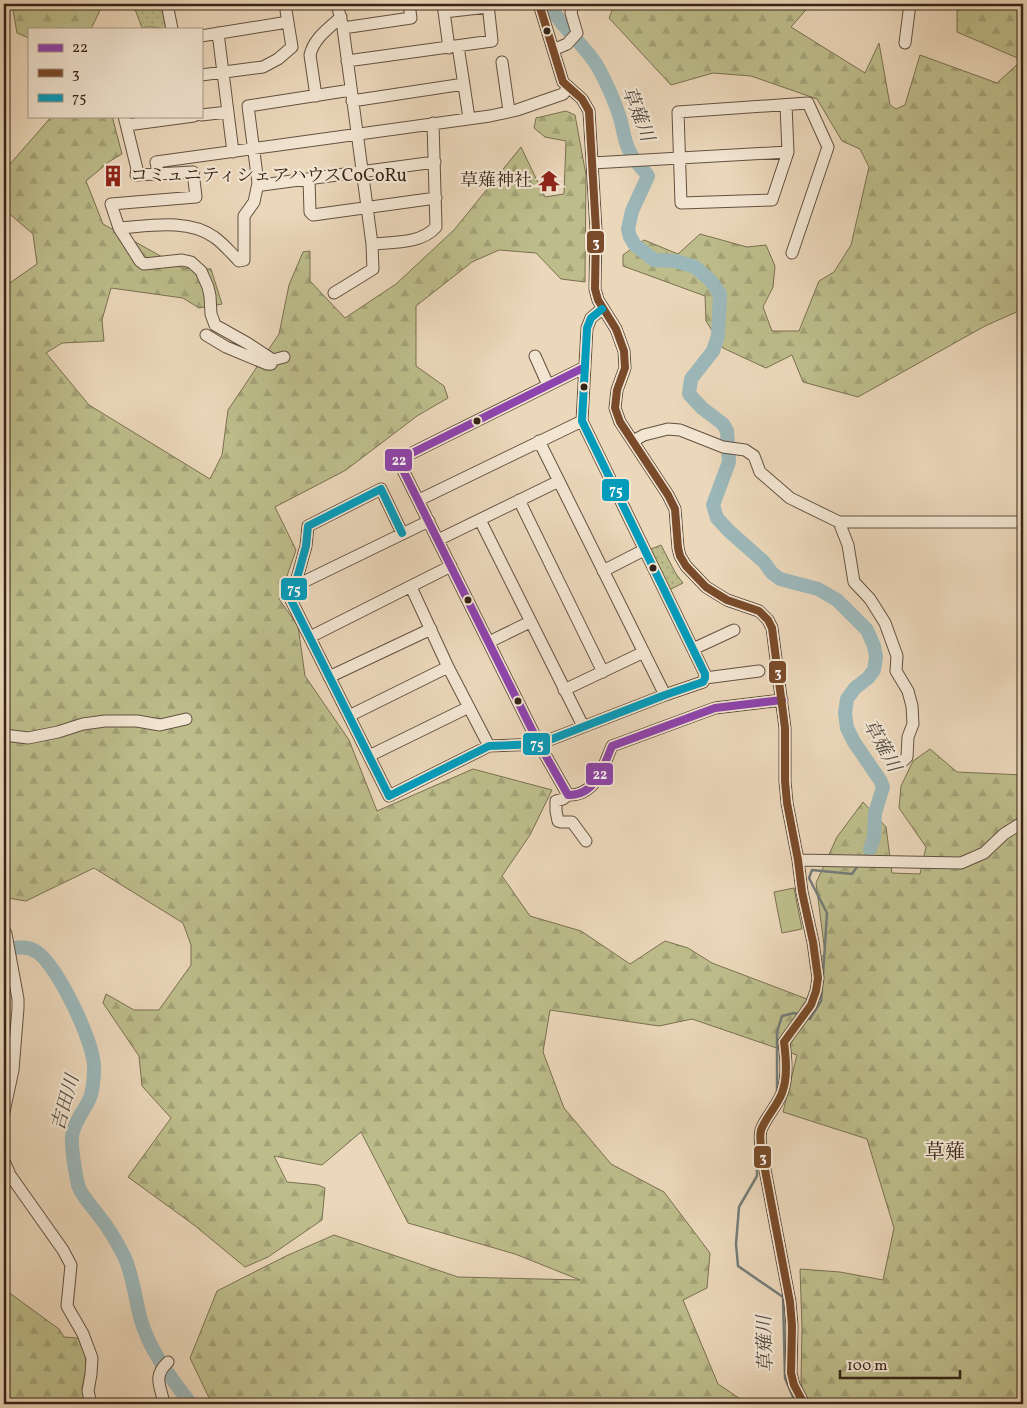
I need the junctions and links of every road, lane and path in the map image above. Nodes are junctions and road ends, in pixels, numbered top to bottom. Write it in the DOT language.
graph roads {
  1 [pos="167,4"];
  2 [pos="285,4"];
  3 [pos="337,4"];
  4 [pos="409,4"];
  5 [pos="539,4"];
  6 [pos="573,4"];
  7 [pos="910,4"];
  8 [pos="488,6"];
  9 [pos="443,8"];
  10 [pos="288,22"];
  11 [pos="342,23"];
  12 [pos="172,28"];
  13 [pos="218,33"];
  14 [pos="202,36"];
  15 [pos="905,43"];
  16 [pos="454,47"];
  17 [pos="553,50"];
  18 [pos="347,61"];
  19 [pos="502,62"];
  20 [pos="223,72"];
  21 [pos="202,75"];
  22 [pos="464,84"];
  23 [pos="568,88"];
  24 [pos="316,96"];
  25 [pos="352,96"];
  26 [pos="786,105"];
  27 [pos="509,111"];
  28 [pos="228,112"];
  29 [pos="202,115"];
  30 [pos="167,118"];
  31 [pos="469,118"];
  32 [pos="126,121"];
  33 [pos="433,123"];
  34 [pos="357,134"];
  35 [pos="253,148"];
  36 [pos="233,152"];
  37 [pos="788,152"];
  38 [pos="679,158"];
  39 [pos="435,162"];
  40 [pos="592,163"];
  41 [pos="157,167"];
  42 [pos="361,171"];
  43 [pos="309,179"];
  44 [pos="258,183"];
  45 [pos="436,198"];
  46 [pos="366,208"];
  47 [pos="119,228"];
  48 [pos="372,244"];
  49 [pos="792,253"];
  50 [pos="334,293"];
  51 [pos="602,309"];
  52 [pos="206,335"];
  53 [pos="535,356"];
  54 [pos="585,367"];
  55 [pos="548,385"];
  56 [pos="582,421"];
  57 [pos="539,441"];
  58 [pos="633,441"];
  59 [pos="559,481"];
  60 [pos="419,500"];
  61 [pos="519,500"];
  62 [pos="480,520"];
  63 [pos="429,521"];
  64 [pos="839,522"];
  65 [pos="1023,522"];
  66 [pos="402,533"];
  67 [pos="438,540"];
  68 [pos="644,550"];
  69 [pos="451,566"];
  70 [pos="604,571"];
  71 [pos="295,586"];
  72 [pos="411,587"];
  73 [pos="530,622"];
  74 [pos="431,629"];
  75 [pos="734,630"];
  76 [pos="310,637"];
  77 [pos="489,642"];
  78 [pos="693,649"];
  79 [pos="644,652"];
  80 [pos="448,667"];
  81 [pos="759,671"];
  82 [pos="603,672"];
  83 [pos="329,677"];
  84 [pos="705,678"];
  85 [pos="564,690"];
  86 [pos="665,695"];
  87 [pos="782,700"];
  88 [pos="469,707"];
  89 [pos="349,716"];
  90 [pos="186,719"];
  91 [pos="583,726"];
  92 [pos="4,735"];
  93 [pos="539,744"];
  94 [pos="489,746"];
  95 [pos="369,756"];
  96 [pos="898,763"];
  97 [pos="568,795"];
  98 [pos="1023,822"];
  99 [pos="586,841"];
  100 [pos="798,860"];
  101 [pos="4,930"];
  102 [pos="4,1112"];
  103 [pos="4,1161"];
  104 [pos="168,1362"];
  105 [pos="91,1404"];
  106 [pos="164,1404"];
  107 [pos="804,1404"];
  1 -- 12 [label="street"];
  2 -- 10 [label="street"];
  3 -- 11 [label="street"];
  4 -- 11 [label="street"];
  5 -- 17 [label="street"];
  6 -- 17 [label="street"];
  7 -- 15 [label="street"];
  8 -- 9 [label="street"];
  8 -- 16 [label="street"];
  9 -- 16 [label="street"];
  10 -- 13 [label="street"];
  10 -- 20 [label="street"];
  11 -- 18 [label="street"];
  11 -- 24 [label="street"];
  13 -- 14 [label="street"];
  13 -- 20 [label="street"];
  16 -- 18 [label="street"];
  16 -- 22 [label="street"];
  17 -- 23 [label="street"];
  18 -- 25 [label="street"];
  19 -- 27 [label="street"];
  20 -- 21 [label="street"];
  20 -- 28 [label="street"];
  22 -- 25 [label="street"];
  22 -- 31 [label="street"];
  23 -- 27 [label="street"];
  23 -- 40 [label="street"];
  24 -- 25 [label="street"];
  24 -- 35 [label="street"];
  25 -- 34 [label="street"];
  26 -- 37 [label="street"];
  26 -- 38 [label="street"];
  26 -- 49 [label="street"];
  27 -- 31 [label="street"];
  28 -- 29 [label="street"];
  28 -- 36 [label="street"];
  30 -- 32 [label="street"];
  31 -- 33 [label="street"];
  32 -- 47 [label="street"];
  33 -- 34 [label="street"];
  33 -- 39 [label="street"];
  34 -- 35 [label="street"];
  34 -- 42 [label="street"];
  35 -- 36 [label="street"];
  35 -- 44 [label="street"];
  36 -- 41 [label="street"];
  37 -- 38 [label="street"];
  37 -- 38 [label="street"];
  38 -- 40 [label="street"];
  39 -- 42 [label="street"];
  39 -- 45 [label="street"];
  40 -- 51 [label="street"];
  42 -- 43 [label="street"];
  42 -- 46 [label="street"];
  43 -- 44 [label="street"];
  43 -- 46 [label="street"];
  44 -- 47 [label="street"];
  45 -- 46 [label="street"];
  45 -- 48 [label="street"];
  46 -- 48 [label="street"];
  47 -- 52 [label="street"];
  48 -- 50 [label="street"];
  51 -- 54 [label="street"];
  51 -- 58 [label="street"];
  53 -- 55 [label="street"];
  54 -- 55 [label="street"];
  54 -- 56 [label="street"];
  55 -- 60 [label="street"];
  56 -- 57 [label="street"];
  56 -- 68 [label="street"];
  57 -- 59 [label="street"];
  57 -- 60 [label="street"];
  58 -- 64 [label="street"];
  58 -- 87 [label="street"];
  59 -- 61 [label="street"];
  59 -- 70 [label="street"];
  60 -- 63 [label="street"];
  61 -- 62 [label="street"];
  61 -- 82 [label="street"];
  62 -- 67 [label="street"];
  62 -- 73 [label="street"];
  63 -- 66 [label="street"];
  63 -- 67 [label="street"];
  64 -- 65 [label="street"];
  64 -- 96 [label="street"];
  66 -- 71 [label="street"];
  66 -- 71 [label="street"];
  67 -- 69 [label="street"];
  68 -- 70 [label="street"];
  68 -- 78 [label="street"];
  69 -- 72 [label="street"];
  69 -- 77 [label="street"];
  70 -- 79 [label="street"];
  71 -- 76 [label="street"];
  72 -- 74 [label="street"];
  72 -- 76 [label="street"];
  73 -- 77 [label="street"];
  73 -- 85 [label="street"];
  74 -- 80 [label="street"];
  74 -- 83 [label="street"];
  75 -- 78 [label="street"];
  76 -- 83 [label="street"];
  77 -- 93 [label="street"];
  78 -- 84 [label="street"];
  79 -- 82 [label="street"];
  79 -- 86 [label="street"];
  80 -- 88 [label="street"];
  80 -- 89 [label="street"];
  81 -- 84 [label="street"];
  82 -- 85 [label="street"];
  83 -- 89 [label="street"];
  84 -- 86 [label="street"];
  85 -- 91 [label="street"];
  86 -- 91 [label="street"];
  87 -- 97 [label="street"];
  87 -- 100 [label="street"];
  88 -- 94 [label="street"];
  88 -- 95 [label="street"];
  89 -- 95 [label="street"];
  90 -- 92 [label="street"];
  91 -- 93 [label="street"];
  93 -- 94 [label="street"];
  93 -- 97 [label="street"];
  94 -- 95 [label="street"];
  97 -- 99 [label="street"];
  98 -- 100 [label="street"];
  100 -- 107 [label="street"];
  101 -- 102 [label="street"];
  103 -- 105 [label="street"];
  104 -- 106 [label="street"];
}
